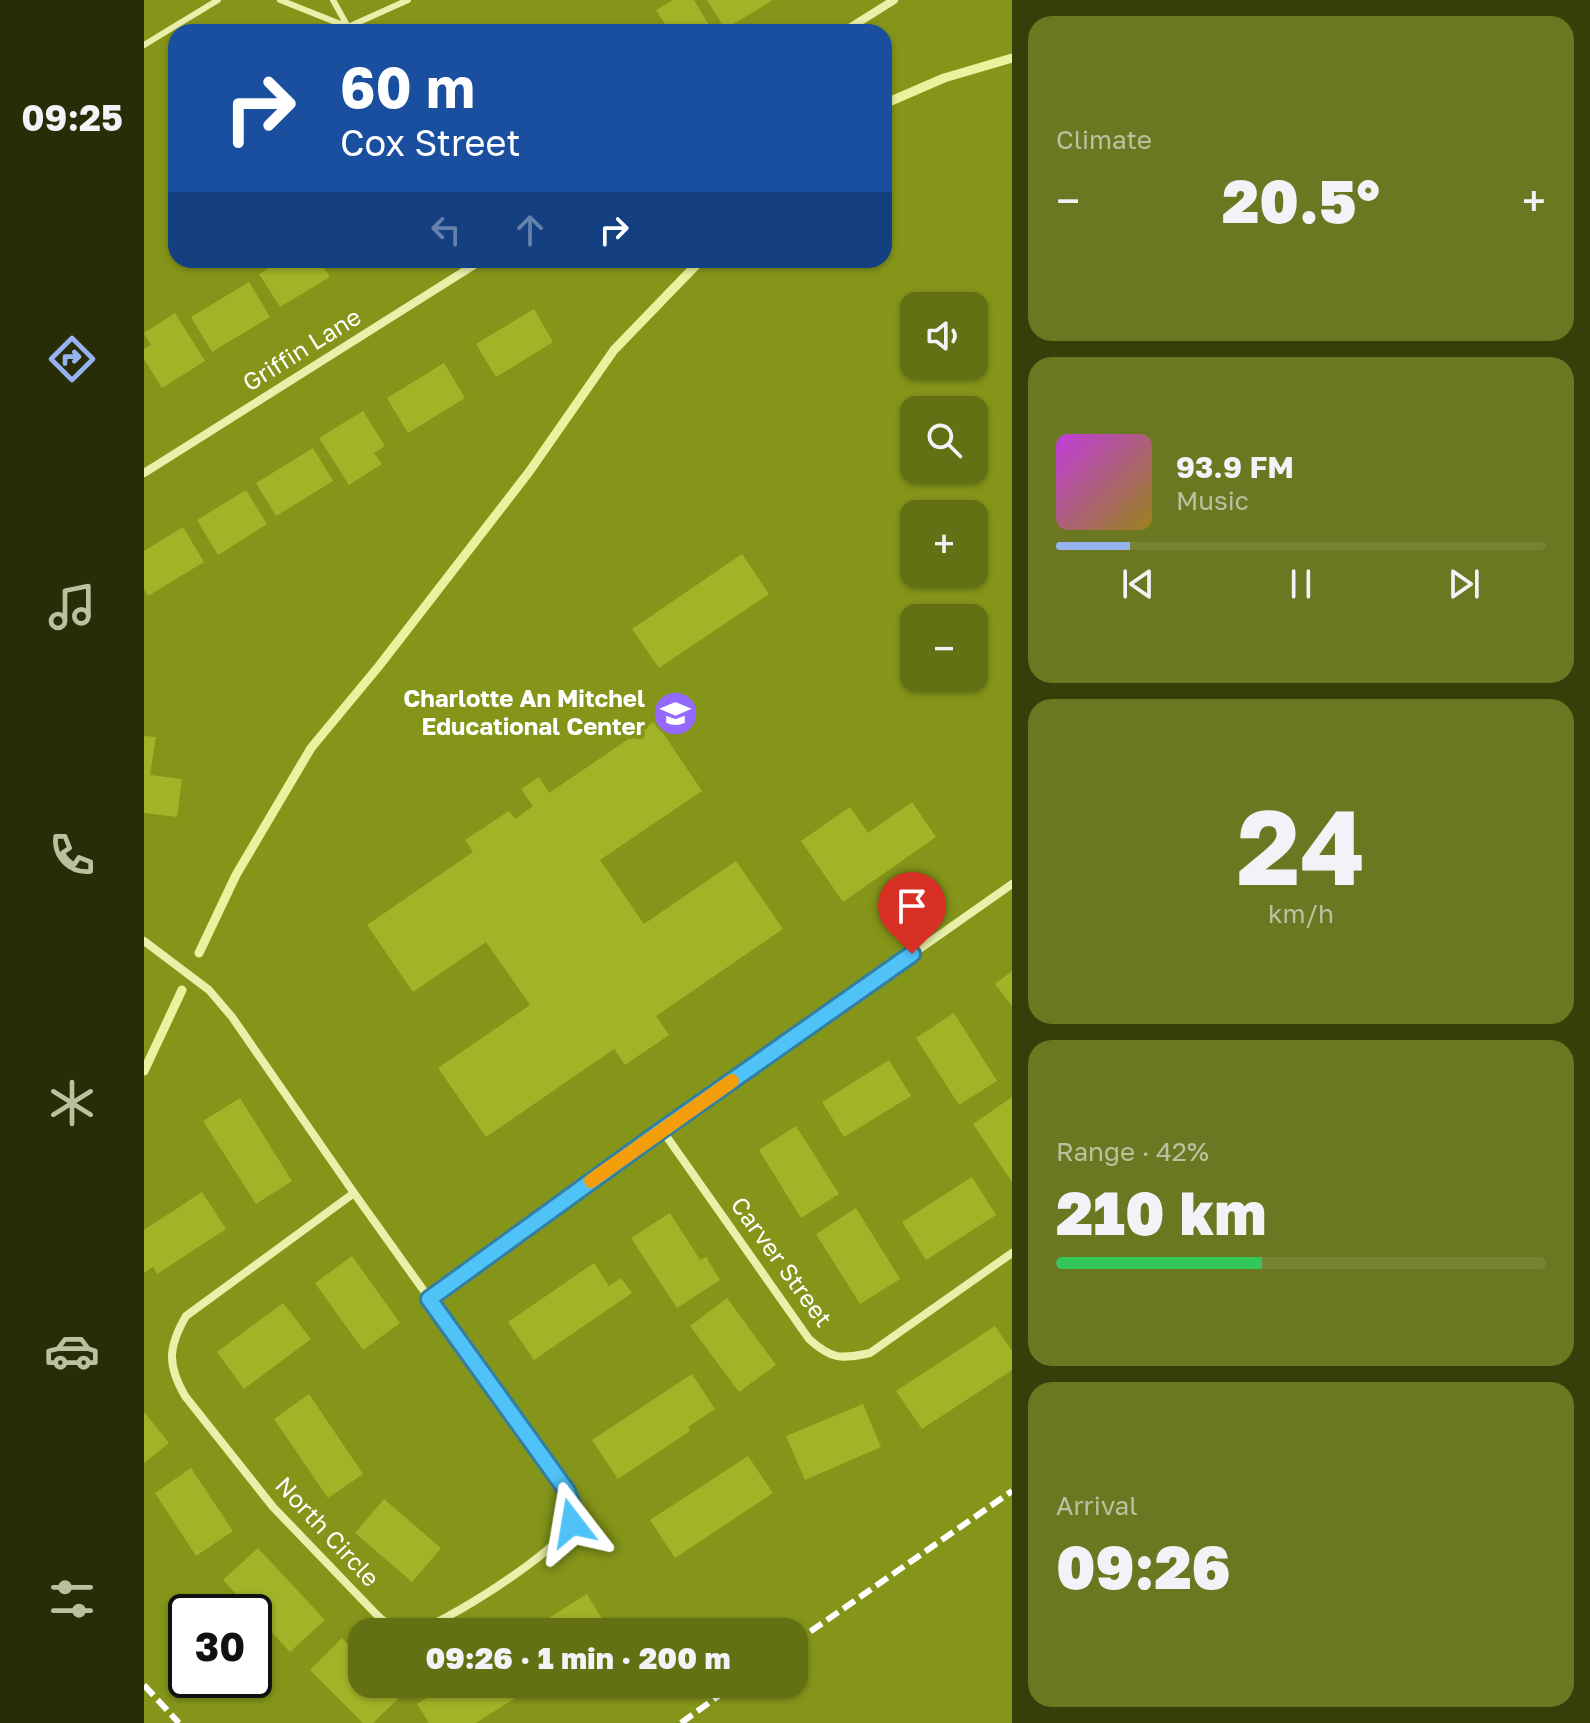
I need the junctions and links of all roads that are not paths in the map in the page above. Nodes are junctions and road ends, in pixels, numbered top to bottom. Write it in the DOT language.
graph roads {
  1 [pos="218,0"];
  2 [pos="280,0"];
  3 [pos="333,0"];
  4 [pos="408,0"];
  5 [pos="894,0"];
  6 [pos="179,24"];
  7 [pos="340,24"];
  8 [pos="346,24"];
  9 [pos="355,24"];
  10 [pos="856,24"];
  11 [pos="168,30"];
  12 [pos="144,45"];
  13 [pos="469,268"];
  14 [pos="144,473"];
  15 [pos="1012,884"];
  16 [pos="144,941"];
  17 [pos="662,1130"];
  18 [pos="354,1193"];
  19 [pos="1012,1253"];
  20 [pos="429,1299"];
  1 -- 6 [label="lane"];
  2 -- 7 [label="lane"];
  3 -- 8 [label="lane"];
  4 -- 9 [label="lane"];
  5 -- 10 [label="street"];
  11 -- 12 [label="lane"];
  13 -- 14 [label="street, Griffin Lane"];
  15 -- 17 [label="street"];
  16 -- 18 [label="street, North Circle"];
  17 -- 19 [label="street, Carver Street"];
  17 -- 20 [label="street"];
  18 -- 20 [label="street, North Circle"];
  18 -- 20 [label="street, North Circle"];
}
